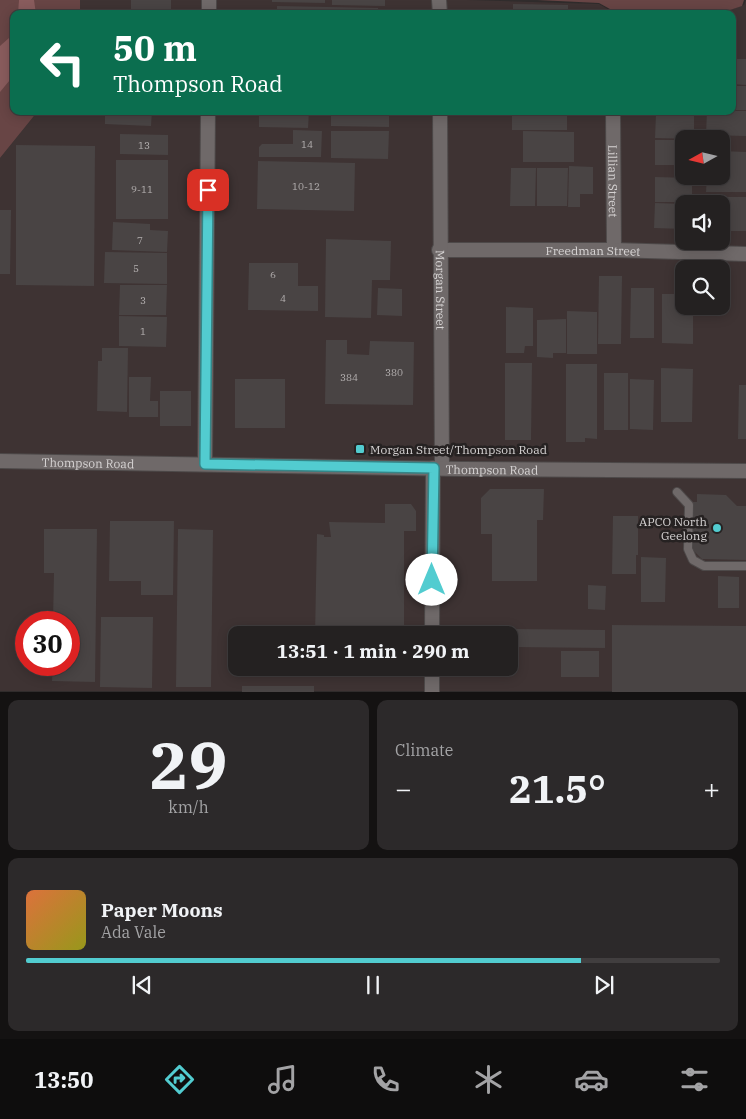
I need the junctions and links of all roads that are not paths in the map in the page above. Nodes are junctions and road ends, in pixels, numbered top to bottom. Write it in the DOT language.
graph roads {
  1 [pos="208,115"];
  2 [pos="440,115"];
  3 [pos="613,115"];
  4 [pos="440,250"];
  5 [pos="614,250"];
  6 [pos="746,254"];
  7 [pos="0,461"];
  8 [pos="205,464"];
  9 [pos="438,468"];
  10 [pos="746,471"];
  11 [pos="677,492"];
  12 [pos="746,566"];
  13 [pos="432,626"];
  14 [pos="432,676"];
  15 [pos="432,692"];
  1 -- 8 [label="main road"];
  2 -- 4 [label="main road, Morgan Street"];
  3 -- 5 [label="main road, Lillian Street"];
  4 -- 5 [label="main road, Freedman Street"];
  4 -- 9 [label="main road, Morgan Street"];
  5 -- 6 [label="main road, Freedman Street"];
  7 -- 8 [label="main road, Thompson Road"];
  8 -- 9 [label="main road, Thompson Road"];
  9 -- 10 [label="main road, Thompson Road"];
  9 -- 13 [label="main road, Morgan Street"];
  11 -- 12 [label="lane"];
  14 -- 15 [label="main road"];
}
